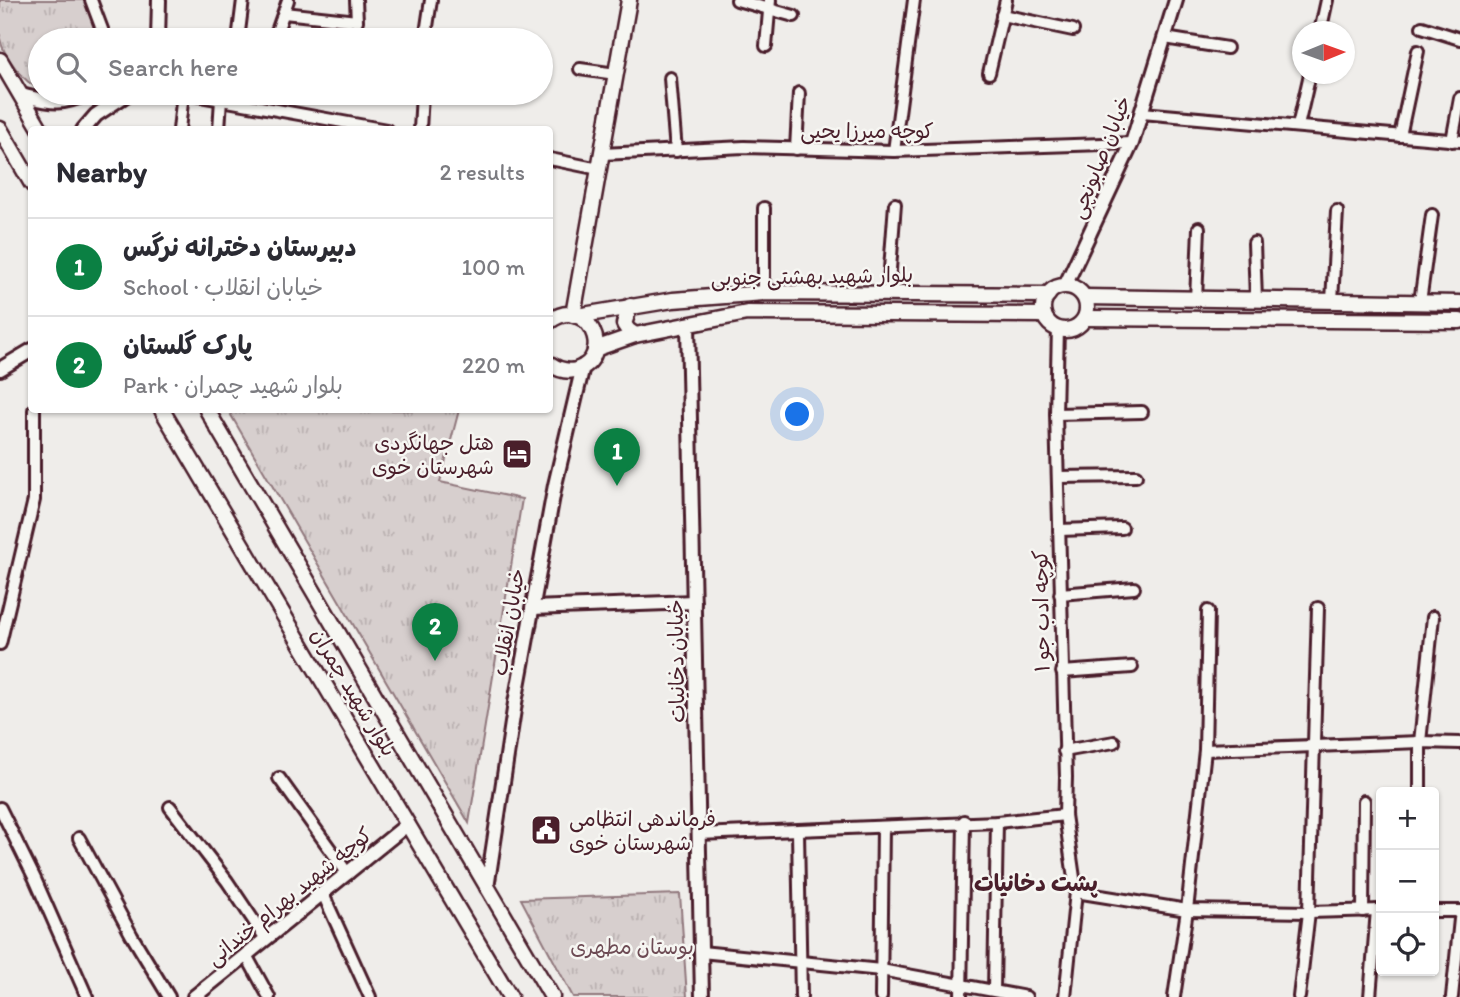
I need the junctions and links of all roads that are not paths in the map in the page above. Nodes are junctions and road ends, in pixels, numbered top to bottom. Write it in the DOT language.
graph roads {
  1 [pos="91,0"];
  2 [pos="159,0"];
  3 [pos="243,0"];
  4 [pos="288,0"];
  5 [pos="356,0"];
  6 [pos="431,0"];
  7 [pos="629,0"];
  8 [pos="737,0"];
  9 [pos="914,0"];
  10 [pos="1006,0"];
  11 [pos="1176,0"];
  12 [pos="1327,0"];
  13 [pos="770,5"];
  14 [pos="284,13"];
  15 [pos="1002,15"];
  16 [pos="794,16"];
  17 [pos="1322,21"];
  18 [pos="1422,27"];
  19 [pos="102,28"];
  20 [pos="158,28"];
  21 [pos="239,28"];
  22 [pos="278,28"];
  23 [pos="427,28"];
  24 [pos="1073,30"];
  25 [pos="1165,38"];
  26 [pos="1460,39"];
  27 [pos="766,46"];
  28 [pos="1227,48"];
  29 [pos="1418,51"];
  30 [pos="0,60"];
  31 [pos="580,69"];
  32 [pos="989,73"];
  33 [pos="616,74"];
  34 [pos="670,79"];
  35 [pos="1308,84"];
  36 [pos="799,93"];
  37 [pos="21,95"];
  38 [pos="28,97"];
  39 [pos="1460,98"];
  40 [pos="111,105"];
  41 [pos="182,105"];
  42 [pos="224,105"];
  43 [pos="254,105"];
  44 [pos="421,105"];
  45 [pos="1142,113"];
  46 [pos="39,126"];
  47 [pos="86,126"];
  48 [pos="179,126"];
  49 [pos="220,126"];
  50 [pos="366,126"];
  51 [pos="420,126"];
  52 [pos="1298,127"];
  53 [pos="0,129"];
  54 [pos="1400,136"];
  55 [pos="1456,141"];
  56 [pos="1132,143"];
  57 [pos="796,149"];
  58 [pos="676,151"];
  59 [pos="894,151"];
  60 [pos="553,159"];
  61 [pos="601,161"];
  62 [pos="28,177"];
  63 [pos="895,204"];
  64 [pos="764,208"];
  65 [pos="1337,211"];
  66 [pos="1432,215"];
  67 [pos="1199,228"];
  68 [pos="1254,243"];
  69 [pos="1065,286"];
  70 [pos="764,293"];
  71 [pos="888,295"];
  72 [pos="1048,295"];
  73 [pos="1085,297"];
  74 [pos="1196,300"];
  75 [pos="1256,300"];
  76 [pos="1332,301"];
  77 [pos="1420,302"];
  78 [pos="1460,303"];
  79 [pos="630,306"];
  80 [pos="575,315"];
  81 [pos="1044,315"];
  82 [pos="1085,318"];
  83 [pos="553,320"];
  84 [pos="1460,321"];
  85 [pos="688,324"];
  86 [pos="1058,328"];
  87 [pos="635,335"];
  88 [pos="595,349"];
  89 [pos="28,352"];
  90 [pos="583,366"];
  91 [pos="553,367"];
  92 [pos="0,369"];
  93 [pos="1142,412"];
  94 [pos="34,413"];
  95 [pos="164,413"];
  96 [pos="209,413"];
  97 [pos="1056,414"];
  98 [pos="1136,476"];
  99 [pos="1058,477"];
  100 [pos="1122,528"];
  101 [pos="1059,530"];
  102 [pos="1134,588"];
  103 [pos="1060,594"];
  104 [pos="694,602"];
  105 [pos="532,608"];
  106 [pos="1318,608"];
  107 [pos="1208,611"];
  108 [pos="1433,617"];
  109 [pos="0,644"];
  110 [pos="1132,667"];
  111 [pos="1062,672"];
  112 [pos="1114,742"];
  113 [pos="1420,742"];
  114 [pos="1460,743"];
  115 [pos="1314,746"];
  116 [pos="1205,750"];
  117 [pos="1064,751"];
  118 [pos="279,778"];
  119 [pos="1420,787"];
  120 [pos="1364,801"];
  121 [pos="0,807"];
  122 [pos="170,807"];
  123 [pos="1065,815"];
  124 [pos="964,821"];
  125 [pos="997,822"];
  126 [pos="408,824"];
  127 [pos="883,827"];
  128 [pos="798,832"];
  129 [pos="699,834"];
  130 [pos="79,838"];
  131 [pos="348,874"];
  132 [pos="487,888"];
  133 [pos="1076,892"];
  134 [pos="323,894"];
  135 [pos="1187,910"];
  136 [pos="1376,910"];
  137 [pos="1363,911"];
  138 [pos="1439,911"];
  139 [pos="1460,911"];
  140 [pos="1309,912"];
  141 [pos="1379,913"];
  142 [pos="1460,919"];
  143 [pos="266,939"];
  144 [pos="701,952"];
  145 [pos="246,955"];
  146 [pos="800,961"];
  147 [pos="881,970"];
  148 [pos="994,990"];
  149 [pos="961,991"];
  150 [pos="87,997"];
  151 [pos="169,997"];
  152 [pos="194,997"];
  153 [pos="269,997"];
  154 [pos="370,997"];
  155 [pos="510,997"];
  156 [pos="552,997"];
  157 [pos="702,997"];
  158 [pos="801,997"];
  159 [pos="881,997"];
  160 [pos="1024,997"];
  161 [pos="1065,997"];
  162 [pos="1174,997"];
  163 [pos="1298,997"];
  164 [pos="1370,997"];
  165 [pos="1452,997"];
  1 -- 19 [label="street"];
  2 -- 20 [label="street"];
  3 -- 21 [label="street"];
  4 -- 14 [label="street"];
  5 -- 14 [label="street"];
  6 -- 23 [label="street"];
  7 -- 33 [label="main road"];
  8 -- 13 [label="street"];
  9 -- 59 [label="street"];
  10 -- 15 [label="street"];
  11 -- 25 [label="street, خیابان صابونچی"];
  12 -- 17 [label="street"];
  13 -- 16 [label="street"];
  13 -- 27 [label="street"];
  14 -- 22 [label="street"];
  15 -- 24 [label="street"];
  15 -- 32 [label="street"];
  18 -- 26 [label="street"];
  25 -- 28 [label="street"];
  25 -- 45 [label="street, خیابان صابونچی"];
  29 -- 54 [label="street"];
  30 -- 37 [label="main road"];
  31 -- 33 [label="street"];
  33 -- 61 [label="main road"];
  34 -- 58 [label="street"];
  35 -- 52 [label="street"];
  36 -- 57 [label="street"];
  37 -- 38 [label="street"];
  37 -- 46 [label="main road"];
  39 -- 55 [label="street"];
  40 -- 47 [label="street"];
  41 -- 48 [label="street"];
  42 -- 49 [label="street"];
  43 -- 50 [label="street"];
  44 -- 51 [label="street"];
  45 -- 52 [label="street"];
  45 -- 56 [label="street, خیابان صابونچی"];
  52 -- 54 [label="street"];
  53 -- 62 [label="main road"];
  54 -- 55 [label="street"];
  56 -- 59 [label="street, کوچه میرزا یحیی"];
  56 -- 69 [label="street, خیابان صابونچی"];
  57 -- 58 [label="street, کوچه میرزا یحیی"];
  57 -- 59 [label="street, کوچه میرزا یحیی"];
  58 -- 61 [label="street, کوچه میرزا یحیی"];
  60 -- 61 [label="street, کوچه میرزا یحیی"];
  61 -- 80 [label="main road"];
  63 -- 71 [label="street"];
  64 -- 70 [label="street"];
  65 -- 76 [label="street"];
  66 -- 77 [label="street"];
  67 -- 74 [label="street"];
  68 -- 75 [label="street"];
  69 -- 72 [label="main road"];
  69 -- 73 [label="main road"];
  70 -- 71 [label="main road, بلوار شهید بهشتی جنوبی"];
  70 -- 79 [label="main road, بلوار شهید بهشتی جنوبی"];
  71 -- 72 [label="main road, بلوار شهید بهشتی جنوبی"];
  72 -- 81 [label="main road"];
  73 -- 74 [label="main road"];
  73 -- 82 [label="main road"];
  74 -- 75 [label="main road"];
  75 -- 76 [label="main road"];
  76 -- 77 [label="main road"];
  77 -- 78 [label="main road"];
  79 -- 80 [label="main road, بلوار شهید بهشتی جنوبی"];
  79 -- 87 [label="main road"];
  80 -- 83 [label="main road, بلوار شهید بهشتی جنوبی"];
  80 -- 88 [label="main road"];
  81 -- 85 [label="main road, بلوار شهید بهشتی جنوبی"];
  81 -- 86 [label="main road"];
  82 -- 84 [label="main road"];
  82 -- 86 [label="main road"];
  85 -- 87 [label="main road, بلوار شهید بهشتی جنوبی"];
  85 -- 104 [label="street, خیابان دخانیات"];
  86 -- 97 [label="street, کوچه ادب جو ۱"];
  87 -- 88 [label="main road, بلوار شهید بهشتی جنوبی"];
  88 -- 90 [label="main road"];
  89 -- 92 [label="street"];
  90 -- 91 [label="main road"];
  90 -- 105 [label="street, خیابان انقلاب"];
  93 -- 97 [label="street"];
  94 -- 109 [label="street"];
  95 -- 126 [label="main road, بلوار شهید چمران"];
  96 -- 132 [label="main road, بلوار شهید چمران"];
  97 -- 99 [label="street, کوچه ادب جو ۱"];
  98 -- 99 [label="street"];
  99 -- 101 [label="street, کوچه ادب جو ۱"];
  100 -- 101 [label="street"];
  101 -- 103 [label="street, کوچه ادب جو ۱"];
  102 -- 103 [label="street"];
  103 -- 111 [label="street, کوچه ادب جو ۱"];
  104 -- 105 [label="street"];
  104 -- 129 [label="street, خیابان دخانیات"];
  105 -- 132 [label="street, خیابان انقلاب"];
  106 -- 115 [label="street"];
  107 -- 116 [label="street"];
  108 -- 113 [label="street"];
  110 -- 111 [label="street"];
  111 -- 117 [label="street, کوچه ادب جو ۱"];
  112 -- 117 [label="street"];
  113 -- 114 [label="street"];
  113 -- 115 [label="street"];
  113 -- 119 [label="street"];
  115 -- 116 [label="street"];
  115 -- 140 [label="street"];
  116 -- 135 [label="street"];
  117 -- 123 [label="street, کوچه ادب جو ۱"];
  118 -- 131 [label="street"];
  120 -- 137 [label="street"];
  121 -- 150 [label="street"];
  122 -- 143 [label="street"];
  123 -- 125 [label="street"];
  123 -- 133 [label="street, کوچه ادب جو ۱"];
  124 -- 125 [label="street"];
  124 -- 127 [label="street"];
  124 -- 149 [label="street"];
  125 -- 148 [label="street"];
  126 -- 131 [label="street, کوچه شهید بهرام خندانی"];
  126 -- 155 [label="main road, بلوار شهید چمران"];
  127 -- 128 [label="street"];
  127 -- 147 [label="street"];
  128 -- 129 [label="street"];
  128 -- 146 [label="street"];
  129 -- 144 [label="street, خیابان دخانیات"];
  130 -- 151 [label="street"];
  131 -- 134 [label="street, کوچه شهید بهرام خندانی"];
  132 -- 156 [label="main road, بلوار شهید چمران"];
  133 -- 135 [label="street"];
  133 -- 161 [label="street, کوچه ادب جو ۱"];
  134 -- 143 [label="street, کوچه شهید بهرام خندانی"];
  134 -- 154 [label="street"];
  135 -- 140 [label="street"];
  135 -- 162 [label="street"];
  136 -- 137 [label="street"];
  137 -- 140 [label="street"];
  138 -- 139 [label="street"];
  140 -- 163 [label="street"];
  141 -- 164 [label="street"];
  142 -- 165 [label="street"];
  143 -- 145 [label="street, کوچه شهید بهرام خندانی"];
  144 -- 146 [label="street"];
  144 -- 157 [label="street, خیابان دخانیات"];
  145 -- 152 [label="street, کوچه شهید بهرام خندانی"];
  145 -- 153 [label="street"];
  146 -- 147 [label="street"];
  146 -- 158 [label="street"];
  147 -- 149 [label="street"];
  147 -- 159 [label="street"];
  148 -- 149 [label="street"];
  148 -- 160 [label="street"];
}
